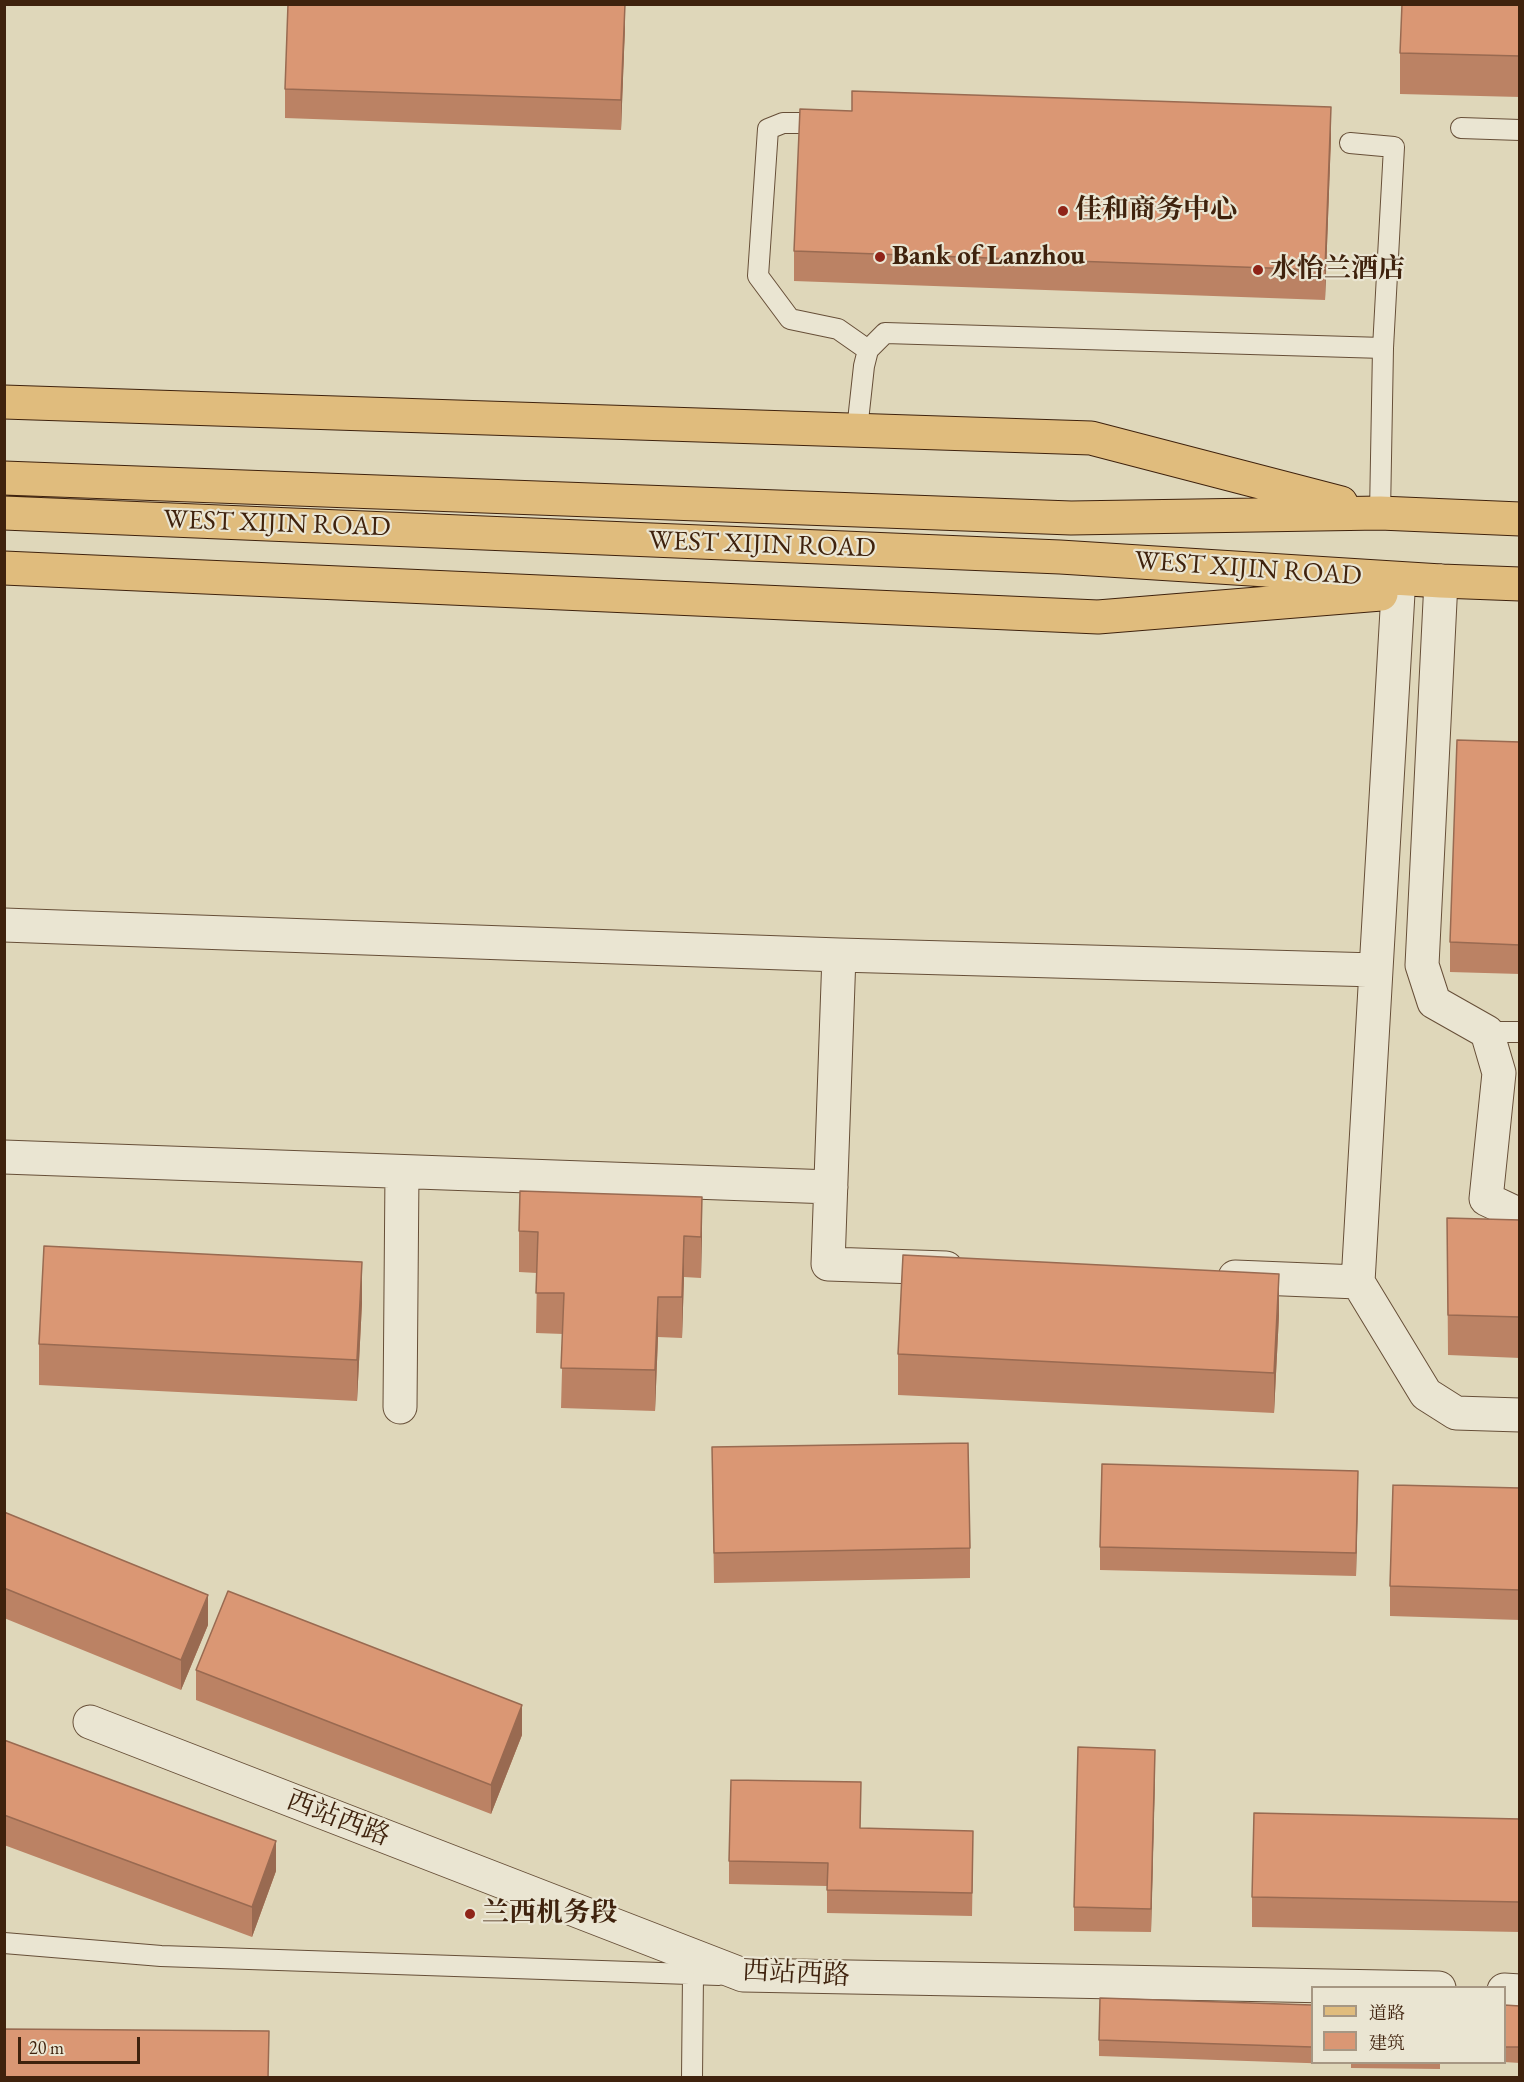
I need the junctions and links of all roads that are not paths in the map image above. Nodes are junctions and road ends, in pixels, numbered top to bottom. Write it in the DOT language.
graph roads {
  1 [pos="817,123"];
  2 [pos="1461,128"];
  3 [pos="1520,130"];
  4 [pos="1350,143"];
  5 [pos="1383,348"];
  6 [pos="868,350"];
  7 [pos="4,402"];
  8 [pos="857,430"];
  9 [pos="4,478"];
  10 [pos="4,513"];
  11 [pos="1380,513"];
  12 [pos="1520,519"];
  13 [pos="4,567"];
  14 [pos="1441,581"];
  15 [pos="1520,584"];
  16 [pos="1398,593"];
  17 [pos="4,925"];
  18 [pos="839,955"];
  19 [pos="1376,970"];
  20 [pos="1487,1032"];
  21 [pos="1520,1032"];
  22 [pos="4,1157"];
  23 [pos="402,1172"];
  24 [pos="831,1187"];
  25 [pos="1520,1215"];
  26 [pos="981,1269"];
  27 [pos="1204,1276"];
  28 [pos="1358,1282"];
  29 [pos="400,1407"];
  30 [pos="1520,1415"];
  31 [pos="90,1722"];
  32 [pos="4,1943"];
  33 [pos="693,1974"];
  34 [pos="742,1975"];
  35 [pos="1332,1986"];
  36 [pos="692,2078"];
  1 -- 6 [label="lane"];
  2 -- 3 [label="lane"];
  4 -- 5 [label="lane"];
  5 -- 6 [label="lane"];
  5 -- 11 [label="lane"];
  6 -- 8 [label="lane"];
  7 -- 8 [label="main road"];
  8 -- 11 [label="main road"];
  9 -- 11 [label="main road, WEST XIJIN ROAD"];
  10 -- 14 [label="main road, WEST XIJIN ROAD"];
  11 -- 12 [label="main road, WEST XIJIN ROAD"];
  13 -- 16 [label="main road"];
  14 -- 15 [label="main road, WEST XIJIN ROAD"];
  14 -- 16 [label="main road"];
  14 -- 20 [label="street"];
  16 -- 19 [label="street"];
  17 -- 18 [label="street"];
  18 -- 19 [label="street"];
  18 -- 24 [label="street"];
  19 -- 28 [label="street"];
  20 -- 21 [label="lane"];
  20 -- 25 [label="street"];
  22 -- 23 [label="street"];
  23 -- 24 [label="street"];
  23 -- 29 [label="street"];
  24 -- 26 [label="street"];
  27 -- 28 [label="street"];
  28 -- 30 [label="street"];
  31 -- 34 [label="street, 西站西路"];
  32 -- 33 [label="lane"];
  33 -- 34 [label="lane"];
  33 -- 36 [label="lane"];
  34 -- 35 [label="street, 西站西路"];
}
